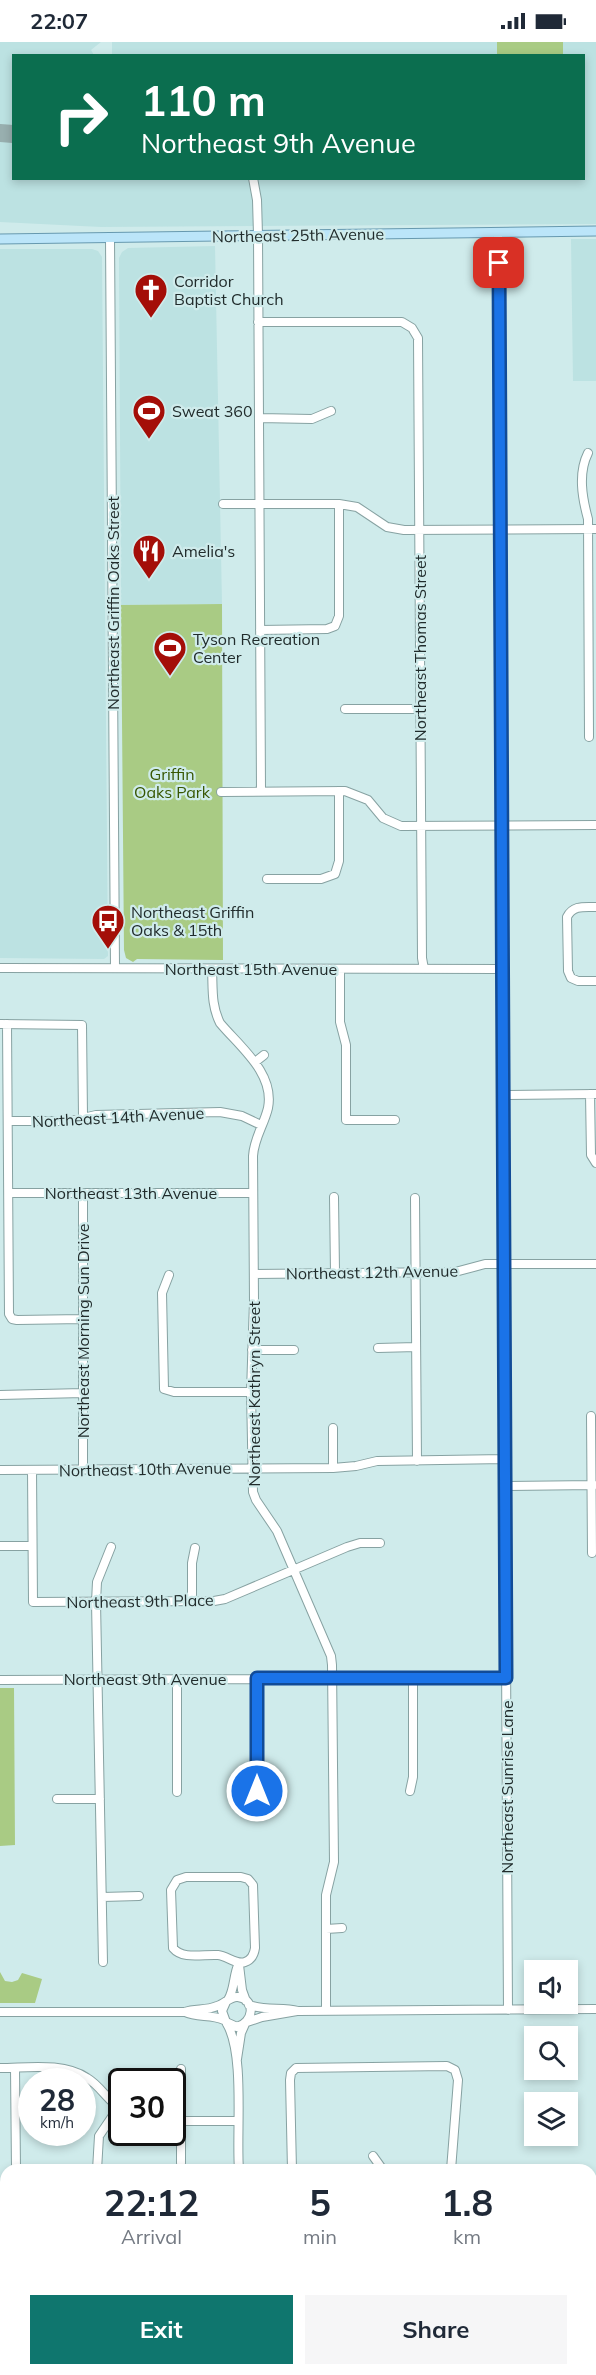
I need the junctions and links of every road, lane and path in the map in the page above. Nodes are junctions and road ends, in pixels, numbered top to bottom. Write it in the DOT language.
graph roads {
  1 [pos="253,180"];
  2 [pos="596,231"];
  3 [pos="498,233"];
  4 [pos="258,235"];
  5 [pos="110,238"];
  6 [pos="0,239"];
  7 [pos="258,322"];
  8 [pos="331,411"];
  9 [pos="259,418"];
  10 [pos="588,453"];
  11 [pos="223,504"];
  12 [pos="259,504"];
  13 [pos="339,504"];
  14 [pos="592,529"];
  15 [pos="419,530"];
  16 [pos="500,530"];
  17 [pos="260,630"];
  18 [pos="345,709"];
  19 [pos="421,709"];
  20 [pos="589,737"];
  21 [pos="261,791"];
  22 [pos="339,791"];
  23 [pos="221,792"];
  24 [pos="596,825"];
  25 [pos="421,826"];
  26 [pos="502,826"];
  27 [pos="267,879"];
  28 [pos="596,907"];
  29 [pos="0,968"];
  30 [pos="115,968"];
  31 [pos="212,969"];
  32 [pos="340,969"];
  33 [pos="424,969"];
  34 [pos="502,969"];
  35 [pos="596,981"];
  36 [pos="4,1024"];
  37 [pos="264,1055"];
  38 [pos="255,1062"];
  39 [pos="593,1094"];
  40 [pos="504,1095"];
  41 [pos="83,1117"];
  42 [pos="395,1120"];
  43 [pos="8,1121"];
  44 [pos="261,1125"];
  45 [pos="596,1163"];
  46 [pos="9,1193"];
  47 [pos="83,1193"];
  48 [pos="253,1193"];
  49 [pos="334,1197"];
  50 [pos="415,1198"];
  51 [pos="504,1264"];
  52 [pos="596,1264"];
  53 [pos="335,1272"];
  54 [pos="415,1272"];
  55 [pos="254,1274"];
  56 [pos="169,1275"];
  57 [pos="83,1319"];
  58 [pos="416,1347"];
  59 [pos="378,1348"];
  60 [pos="252,1350"];
  61 [pos="294,1350"];
  62 [pos="251,1392"];
  63 [pos="83,1393"];
  64 [pos="0,1395"];
  65 [pos="591,1416"];
  66 [pos="333,1428"];
  67 [pos="506,1460"];
  68 [pos="417,1461"];
  69 [pos="252,1468"];
  70 [pos="333,1468"];
  71 [pos="0,1470"];
  72 [pos="32,1470"];
  73 [pos="83,1470"];
  74 [pos="594,1485"];
  75 [pos="506,1486"];
  76 [pos="381,1543"];
  77 [pos="0,1546"];
  78 [pos="33,1546"];
  79 [pos="111,1547"];
  80 [pos="195,1548"];
  81 [pos="592,1553"];
  82 [pos="294,1570"];
  83 [pos="192,1601"];
  84 [pos="96,1602"];
  85 [pos="413,1677"];
  86 [pos="257,1678"];
  87 [pos="333,1678"];
  88 [pos="506,1678"];
  89 [pos="97,1679"];
  90 [pos="177,1679"];
  91 [pos="0,1680"];
  92 [pos="257,1791"];
  93 [pos="410,1791"];
  94 [pos="177,1792"];
  95 [pos="57,1800"];
  96 [pos="100,1800"];
  97 [pos="139,1896"];
  98 [pos="102,1897"];
  99 [pos="342,1928"];
  100 [pos="326,1929"];
  101 [pos="103,1962"];
  102 [pos="239,1963"];
  103 [pos="227,2001"];
  104 [pos="248,2003"];
  105 [pos="596,2009"];
  106 [pos="508,2010"];
  107 [pos="298,2011"];
  108 [pos="326,2011"];
  109 [pos="0,2012"];
  110 [pos="185,2012"];
  111 [pos="225,2021"];
  112 [pos="246,2023"];
  113 [pos="237,2060"];
  114 [pos="0,2068"];
  115 [pos="15,2068"];
  116 [pos="108,2095"];
  117 [pos="186,2121"];
  118 [pos="237,2121"];
  119 [pos="108,2124"];
  120 [pos="179,2146"];
  121 [pos="373,2156"];
  122 [pos="181,2163"];
  123 [pos="16,2164"];
  124 [pos="97,2164"];
  125 [pos="239,2164"];
  126 [pos="292,2164"];
  127 [pos="379,2164"];
  128 [pos="452,2164"];
  1 -- 4 [label="street"];
  2 -- 3 [label="main road, Northeast 25th Avenue"];
  3 -- 4 [label="main road, Northeast 25th Avenue"];
  3 -- 16 [label="street, Northeast Sunrise Lane"];
  4 -- 5 [label="main road, Northeast 25th Avenue"];
  4 -- 7 [label="street"];
  5 -- 6 [label="main road, Northeast 25th Avenue"];
  5 -- 30 [label="street, Northeast Griffin Oaks Street"];
  7 -- 9 [label="street"];
  7 -- 15 [label="street, Northeast Thomas Street"];
  8 -- 9 [label="street"];
  9 -- 12 [label="street"];
  10 -- 14 [label="street"];
  11 -- 12 [label="street"];
  12 -- 13 [label="street"];
  12 -- 17 [label="street"];
  13 -- 15 [label="street"];
  13 -- 17 [label="street"];
  14 -- 16 [label="street"];
  14 -- 20 [label="street"];
  15 -- 16 [label="street"];
  15 -- 19 [label="street, Northeast Thomas Street"];
  16 -- 26 [label="street, Northeast Sunrise Lane"];
  17 -- 21 [label="street"];
  18 -- 19 [label="street"];
  19 -- 25 [label="street, Northeast Thomas Street"];
  21 -- 22 [label="street"];
  21 -- 23 [label="street"];
  22 -- 25 [label="street"];
  22 -- 27 [label="street"];
  24 -- 26 [label="street"];
  25 -- 26 [label="street"];
  25 -- 33 [label="street, Northeast Thomas Street"];
  26 -- 34 [label="street, Northeast Sunrise Lane"];
  28 -- 35 [label="street"];
  29 -- 30 [label="street, Northeast 15th Avenue"];
  30 -- 31 [label="street, Northeast 15th Avenue"];
  31 -- 32 [label="street, Northeast 15th Avenue"];
  31 -- 38 [label="street, Northeast Kathryn Street"];
  32 -- 33 [label="street, Northeast 15th Avenue"];
  32 -- 42 [label="street"];
  33 -- 34 [label="street, Northeast 15th Avenue"];
  34 -- 40 [label="street, Northeast Sunrise Lane"];
  36 -- 41 [label="street"];
  36 -- 43 [label="street"];
  37 -- 38 [label="street"];
  38 -- 44 [label="street, Northeast Kathryn Street"];
  39 -- 40 [label="street"];
  39 -- 45 [label="street"];
  40 -- 51 [label="street, Northeast Sunrise Lane"];
  41 -- 43 [label="street, Northeast 14th Avenue"];
  41 -- 44 [label="street, Northeast 14th Avenue"];
  43 -- 46 [label="street"];
  44 -- 48 [label="street, Northeast Kathryn Street"];
  46 -- 47 [label="street, Northeast 13th Avenue"];
  46 -- 57 [label="street"];
  47 -- 48 [label="street, Northeast 13th Avenue"];
  47 -- 57 [label="street, Northeast Morning Sun Drive"];
  48 -- 55 [label="street, Northeast Kathryn Street"];
  49 -- 53 [label="street"];
  50 -- 54 [label="street"];
  51 -- 52 [label="street, Northeast 12th Avenue"];
  51 -- 54 [label="street, Northeast 12th Avenue"];
  51 -- 67 [label="street, Northeast Sunrise Lane"];
  53 -- 54 [label="street, Northeast 12th Avenue"];
  53 -- 55 [label="street, Northeast 12th Avenue"];
  54 -- 58 [label="street"];
  55 -- 60 [label="street, Northeast Kathryn Street"];
  56 -- 62 [label="street"];
  57 -- 63 [label="street, Northeast Morning Sun Drive"];
  58 -- 59 [label="street"];
  58 -- 68 [label="street"];
  60 -- 61 [label="street"];
  60 -- 62 [label="street, Northeast Kathryn Street"];
  62 -- 69 [label="street, Northeast Kathryn Street"];
  63 -- 64 [label="street"];
  63 -- 73 [label="street, Northeast Morning Sun Drive"];
  65 -- 74 [label="street"];
  66 -- 70 [label="street"];
  67 -- 68 [label="street, Northeast 10th Avenue"];
  67 -- 75 [label="street, Northeast Sunrise Lane"];
  68 -- 70 [label="street, Northeast 10th Avenue"];
  69 -- 70 [label="street, Northeast 10th Avenue"];
  69 -- 73 [label="street, Northeast 10th Avenue"];
  69 -- 82 [label="street, Northeast Kathryn Street"];
  71 -- 72 [label="street, Northeast 10th Avenue"];
  72 -- 73 [label="street, Northeast 10th Avenue"];
  72 -- 78 [label="street"];
  74 -- 75 [label="street"];
  74 -- 81 [label="street"];
  75 -- 88 [label="street, Northeast Sunrise Lane"];
  76 -- 82 [label="street, Northeast 9th Place"];
  77 -- 78 [label="street"];
  78 -- 84 [label="street, Northeast 9th Place"];
  79 -- 84 [label="street"];
  80 -- 83 [label="street"];
  82 -- 83 [label="street, Northeast 9th Place"];
  82 -- 87 [label="street, Northeast Kathryn Street"];
  83 -- 84 [label="street, Northeast 9th Place"];
  84 -- 89 [label="street"];
  85 -- 87 [label="street, Northeast 9th Avenue"];
  85 -- 88 [label="street, Northeast 9th Avenue"];
  85 -- 93 [label="street"];
  86 -- 87 [label="street, Northeast 9th Avenue"];
  86 -- 90 [label="street, Northeast 9th Avenue"];
  86 -- 92 [label="street"];
  87 -- 100 [label="street, Northeast Kathryn Street"];
  88 -- 106 [label="street, Northeast Sunrise Lane"];
  89 -- 90 [label="street, Northeast 9th Avenue"];
  89 -- 91 [label="street, Northeast 9th Avenue"];
  89 -- 96 [label="street"];
  90 -- 94 [label="street"];
  95 -- 96 [label="street"];
  96 -- 98 [label="street"];
  97 -- 98 [label="street"];
  98 -- 101 [label="street"];
  99 -- 100 [label="street"];
  100 -- 108 [label="street, Northeast Kathryn Street"];
  102 -- 102 [label="street"];
  102 -- 103 [label="street"];
  102 -- 104 [label="street"];
  103 -- 104 [label="street"];
  103 -- 110 [label="street"];
  103 -- 111 [label="street"];
  104 -- 107 [label="street"];
  104 -- 112 [label="street"];
  105 -- 106 [label="street"];
  106 -- 108 [label="street"];
  107 -- 108 [label="street"];
  107 -- 112 [label="street"];
  109 -- 110 [label="street"];
  110 -- 111 [label="street"];
  111 -- 112 [label="street"];
  111 -- 113 [label="street"];
  112 -- 113 [label="street"];
  113 -- 118 [label="street"];
  114 -- 115 [label="street"];
  115 -- 116 [label="street"];
  115 -- 123 [label="street"];
  117 -- 118 [label="street"];
  118 -- 125 [label="street"];
  119 -- 124 [label="street"];
  120 -- 122 [label="street"];
  121 -- 127 [label="street"];
  126 -- 128 [label="street"];
}
